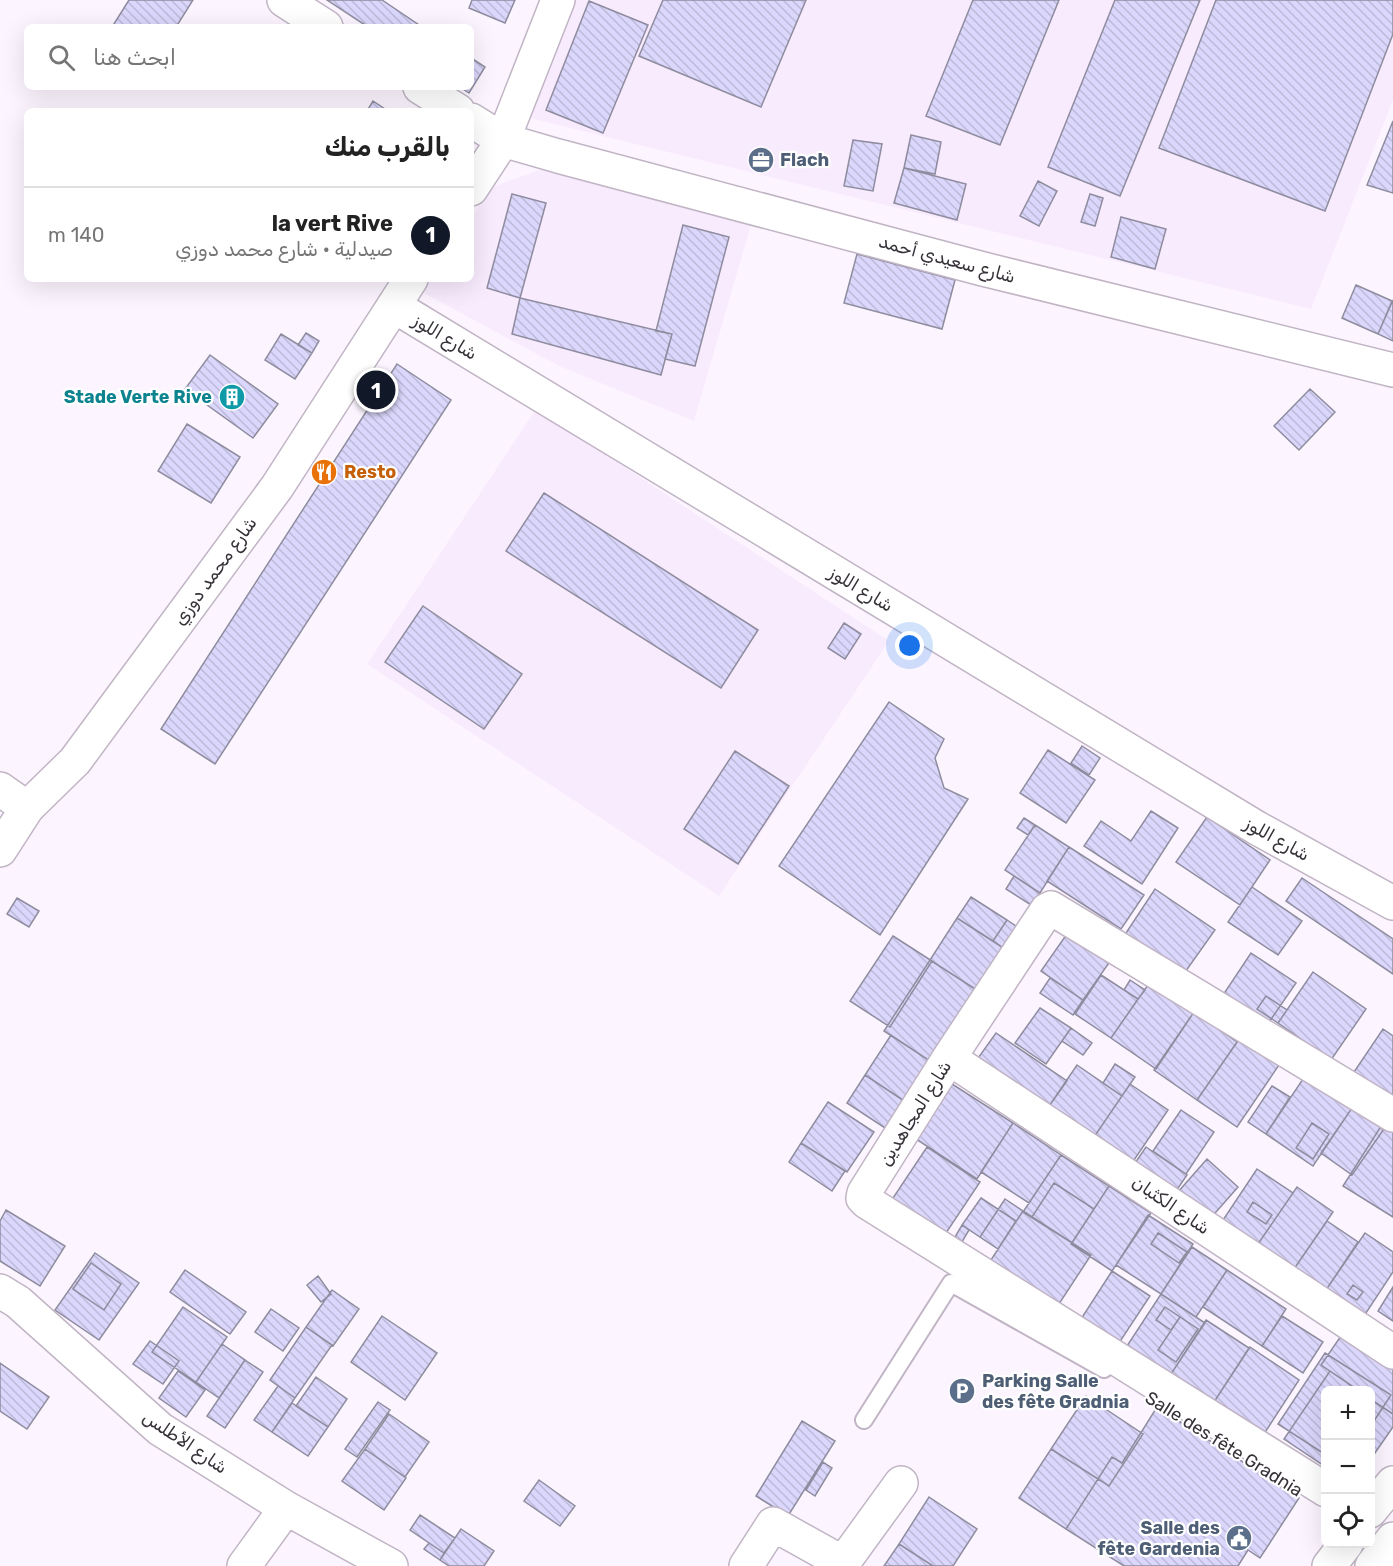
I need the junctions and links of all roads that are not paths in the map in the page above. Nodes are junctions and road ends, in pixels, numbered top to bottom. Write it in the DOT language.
graph roads {
  1 [pos="284,0"];
  2 [pos="558,0"];
  3 [pos="321,24"];
  4 [pos="425,90"];
  5 [pos="453,108"];
  6 [pos="474,122"];
  7 [pos="503,140"];
  8 [pos="474,184"];
  9 [pos="409,282"];
  10 [pos="394,306"];
  11 [pos="1393,370"];
  12 [pos="0,789"];
  13 [pos="27,808"];
  14 [pos="0,850"];
  15 [pos="1393,903"];
  16 [pos="950,1058"];
  17 [pos="1393,1115"];
  18 [pos="0,1291"];
  19 [pos="1393,1352"];
  20 [pos="864,1420"];
  21 [pos="901,1483"];
  22 [pos="1393,1483"];
  23 [pos="1321,1487"];
  24 [pos="1321,1505"];
  25 [pos="1375,1506"];
  26 [pos="286,1508"];
  27 [pos="1393,1539"];
  28 [pos="1343,1548"];
  29 [pos="244,1566"];
  30 [pos="391,1566"];
  31 [pos="747,1566"];
  32 [pos="1329,1566"];
  33 [pos="1372,1566"];
  1 -- 3 [label="street"];
  2 -- 7 [label="street"];
  4 -- 5 [label="street"];
  6 -- 7 [label="street, شارع سعيدي أحمد"];
  7 -- 8 [label="street"];
  7 -- 11 [label="street, شارع سعيدي أحمد"];
  9 -- 10 [label="street, شارع محمد دوزي"];
  10 -- 13 [label="street, شارع محمد دوزي"];
  10 -- 15 [label="street, شارع اللوز"];
  12 -- 13 [label="street"];
  13 -- 14 [label="street, شارع محمد دوزي"];
  16 -- 17 [label="street, شارع المجاهدين"];
  16 -- 19 [label="street, شارع الكثبان"];
  16 -- 23 [label="street, شارع المجاهدين"];
  18 -- 26 [label="street, شارع الأطلس"];
  20 -- 24 [label="lane, Salle des fête Gradnia"];
  21 -- 31 [label="street"];
  22 -- 25 [label="street"];
  26 -- 29 [label="street"];
  26 -- 30 [label="street, شارع الأطلس"];
  27 -- 33 [label="street"];
  28 -- 32 [label="street"];
}
